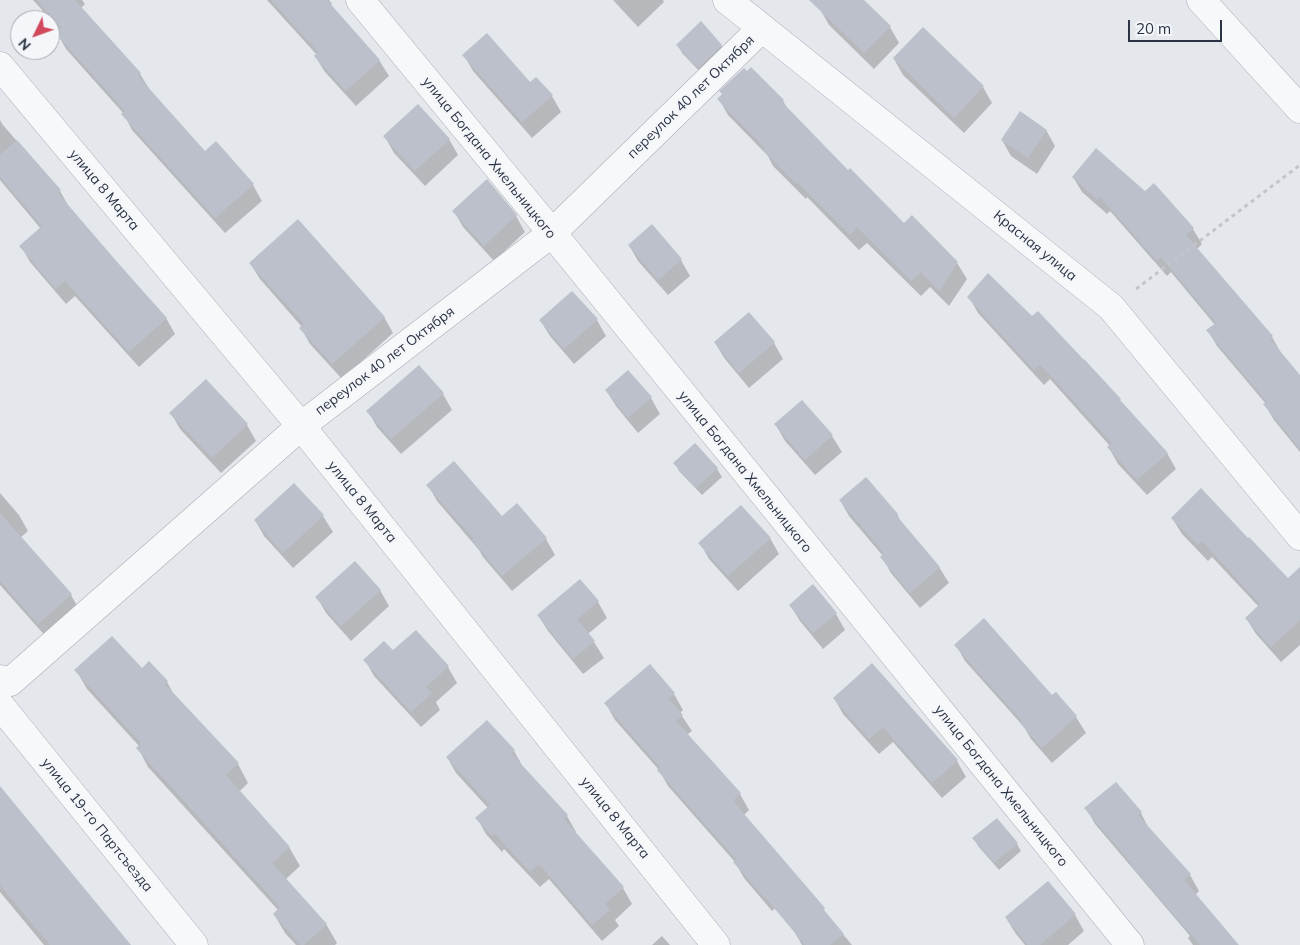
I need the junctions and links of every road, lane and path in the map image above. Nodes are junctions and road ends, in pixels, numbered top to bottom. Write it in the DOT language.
graph roads {
  1 [pos="360,0"];
  2 [pos="727,0"];
  3 [pos="1202,0"];
  4 [pos="762,28"];
  5 [pos="0,66"];
  6 [pos="1300,109"];
  7 [pos="1300,166"];
  8 [pos="552,234"];
  9 [pos="1111,307"];
  10 [pos="301,426"];
  11 [pos="1300,536"];
  12 [pos="0,679"];
  13 [pos="0,705"];
  14 [pos="194,945"];
  15 [pos="716,945"];
  16 [pos="1130,945"];
  1 -- 8 [label="street, улица Богдана Хмельницкого"];
  2 -- 4 [label="street, Красная улица"];
  3 -- 6 [label="street"];
  4 -- 8 [label="street, переулок 40 лет Октября"];
  4 -- 9 [label="street, Красная улица"];
  5 -- 10 [label="street, улица 8 Марта"];
  7 -- 9 [label="path"];
  8 -- 10 [label="street, переулок 40 лет Октября"];
  8 -- 16 [label="street, улица Богдана Хмельницкого"];
  9 -- 11 [label="street, Красная улица"];
  10 -- 12 [label="street, переулок 40 лет Октября"];
  10 -- 15 [label="street, улица 8 Марта"];
  13 -- 14 [label="street, улица 19-го Партсъезда"];
}
